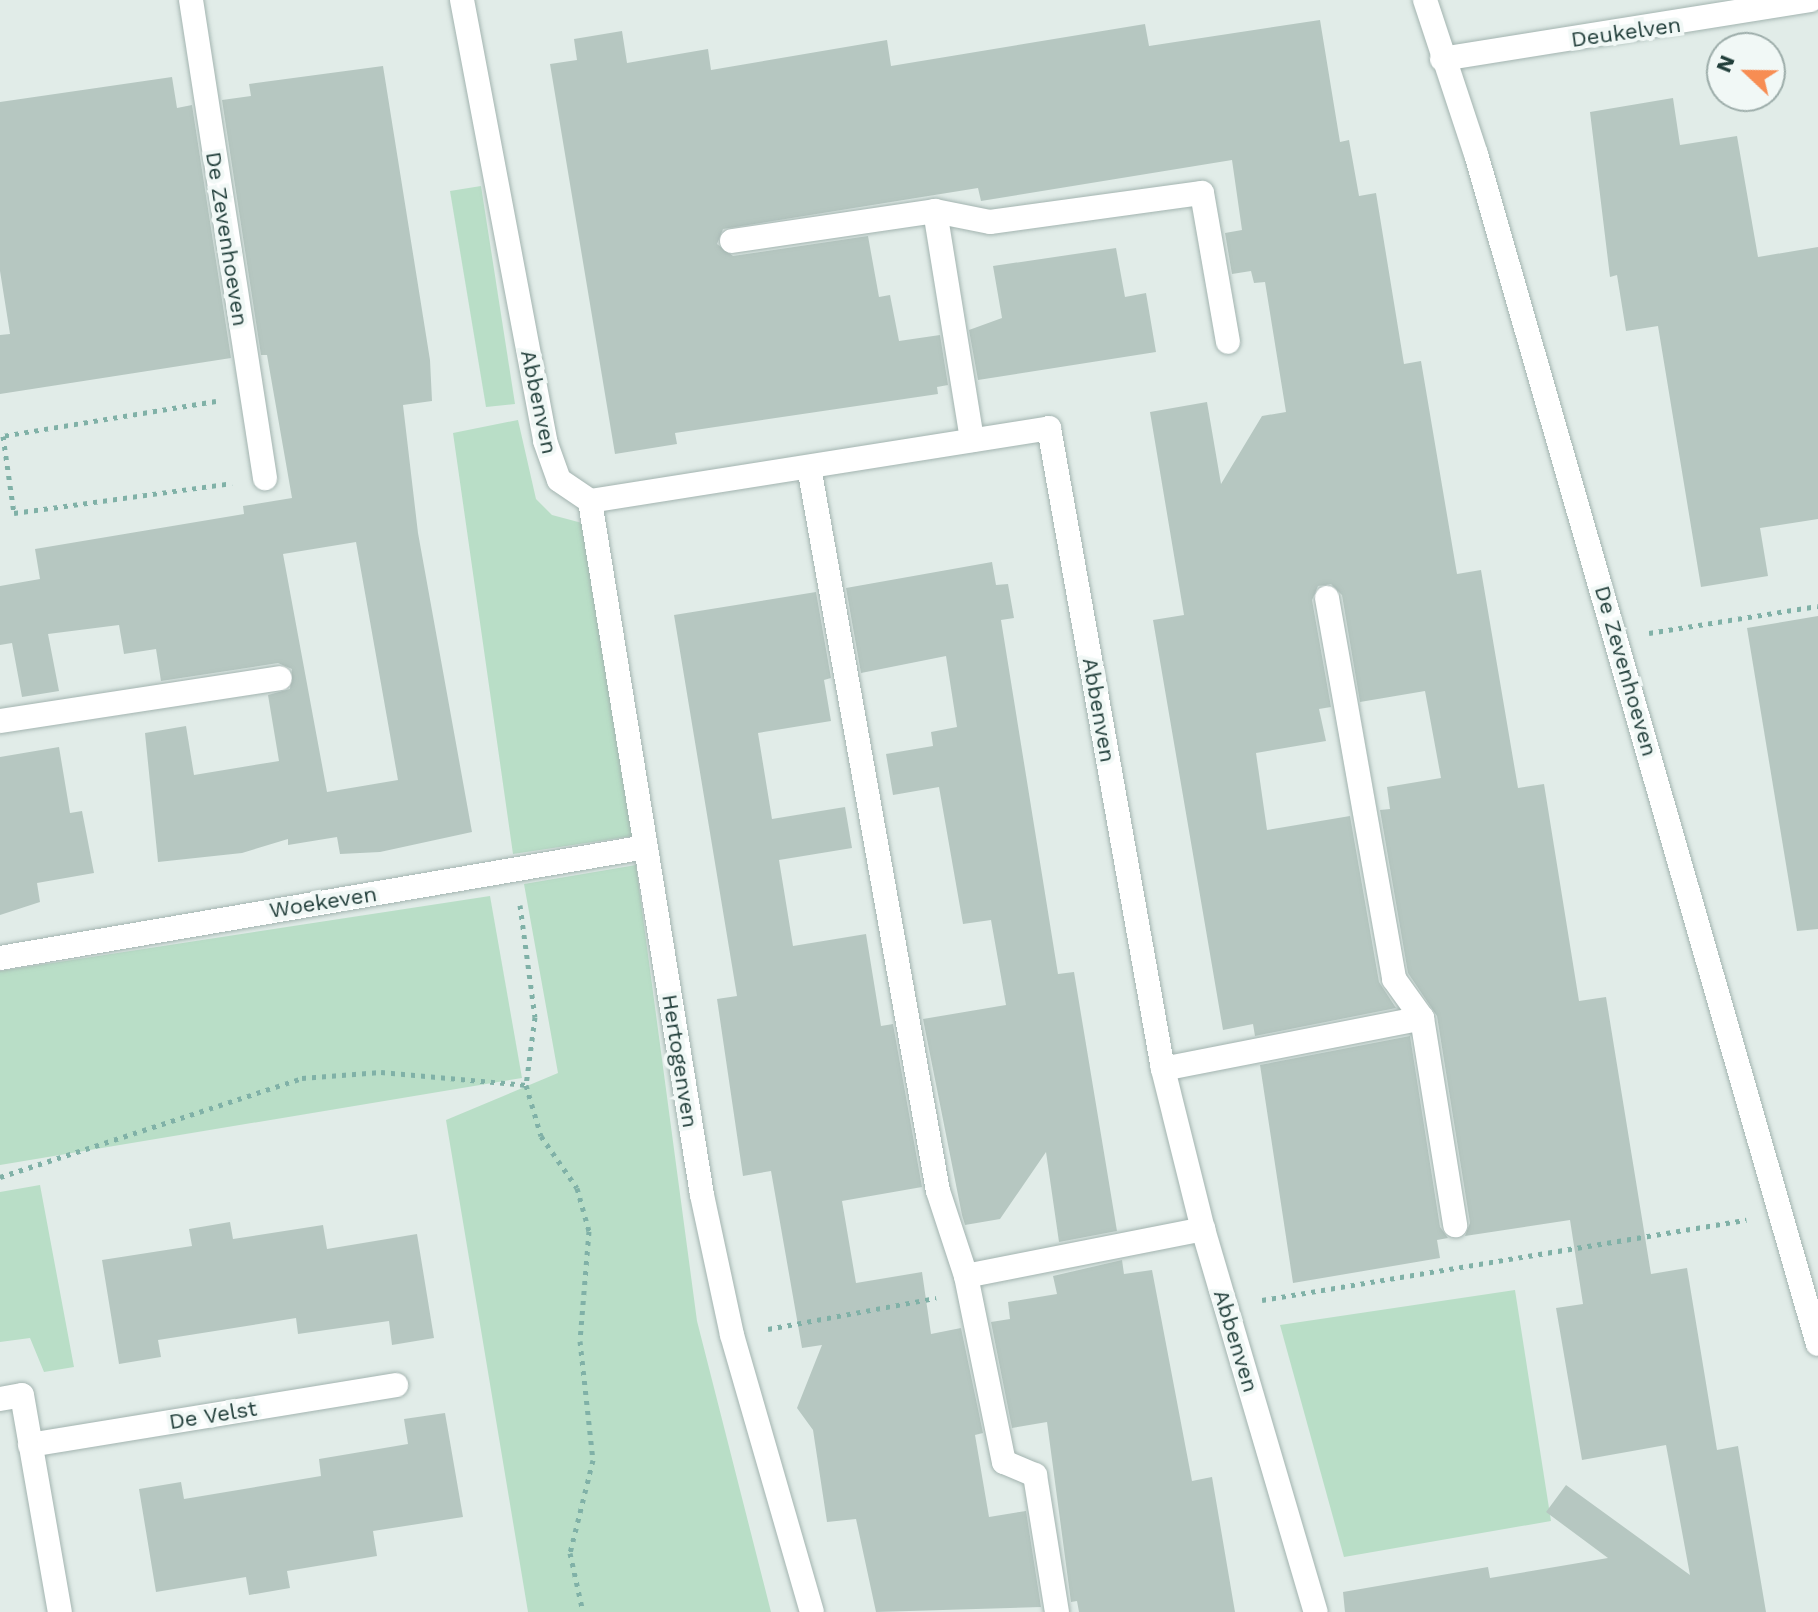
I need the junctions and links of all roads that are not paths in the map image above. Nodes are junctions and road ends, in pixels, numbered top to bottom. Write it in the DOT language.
graph roads {
  1 [pos="191,0"];
  2 [pos="462,0"];
  3 [pos="1425,0"];
  4 [pos="1810,0"];
  5 [pos="1684,12"];
  6 [pos="1442,59"];
  7 [pos="935,211"];
  8 [pos="732,241"];
  9 [pos="1228,342"];
  10 [pos="972,440"];
  11 [pos="809,467"];
  12 [pos="265,478"];
  13 [pos="590,501"];
  14 [pos="1327,598"];
  15 [pos="280,678"];
  16 [pos="0,721"];
  17 [pos="646,847"];
  18 [pos="0,958"];
  19 [pos="1422,1018"];
  20 [pos="1163,1069"];
  21 [pos="1455,1225"];
  22 [pos="1203,1229"];
  23 [pos="967,1284"];
  24 [pos="1818,1344"];
  25 [pos="396,1385"];
  26 [pos="0,1399"];
  27 [pos="30,1445"];
  28 [pos="60,1612"];
  29 [pos="812,1612"];
  30 [pos="1057,1612"];
  31 [pos="1316,1612"];
  1 -- 12 [label="street, De Zevenhoeven"];
  2 -- 13 [label="street, Abbenven"];
  3 -- 6 [label="street, De Zevenhoeven"];
  4 -- 5 [label="street, Deukelven"];
  5 -- 6 [label="street, Deukelven"];
  6 -- 24 [label="street, De Zevenhoeven"];
  7 -- 8 [label="street"];
  7 -- 9 [label="street"];
  7 -- 10 [label="street"];
  10 -- 11 [label="street, Abbenven"];
  10 -- 20 [label="street, Abbenven"];
  11 -- 13 [label="street, Abbenven"];
  11 -- 23 [label="street"];
  13 -- 17 [label="street, Hertogenven"];
  14 -- 19 [label="street"];
  15 -- 16 [label="street"];
  17 -- 18 [label="street, Woekeven"];
  17 -- 29 [label="street, Hertogenven"];
  19 -- 20 [label="street"];
  19 -- 21 [label="street"];
  20 -- 22 [label="street, Abbenven"];
  22 -- 23 [label="street"];
  22 -- 31 [label="street, Abbenven"];
  23 -- 30 [label="street"];
  25 -- 27 [label="street, De Velst"];
  26 -- 27 [label="street"];
  27 -- 28 [label="street"];
}
